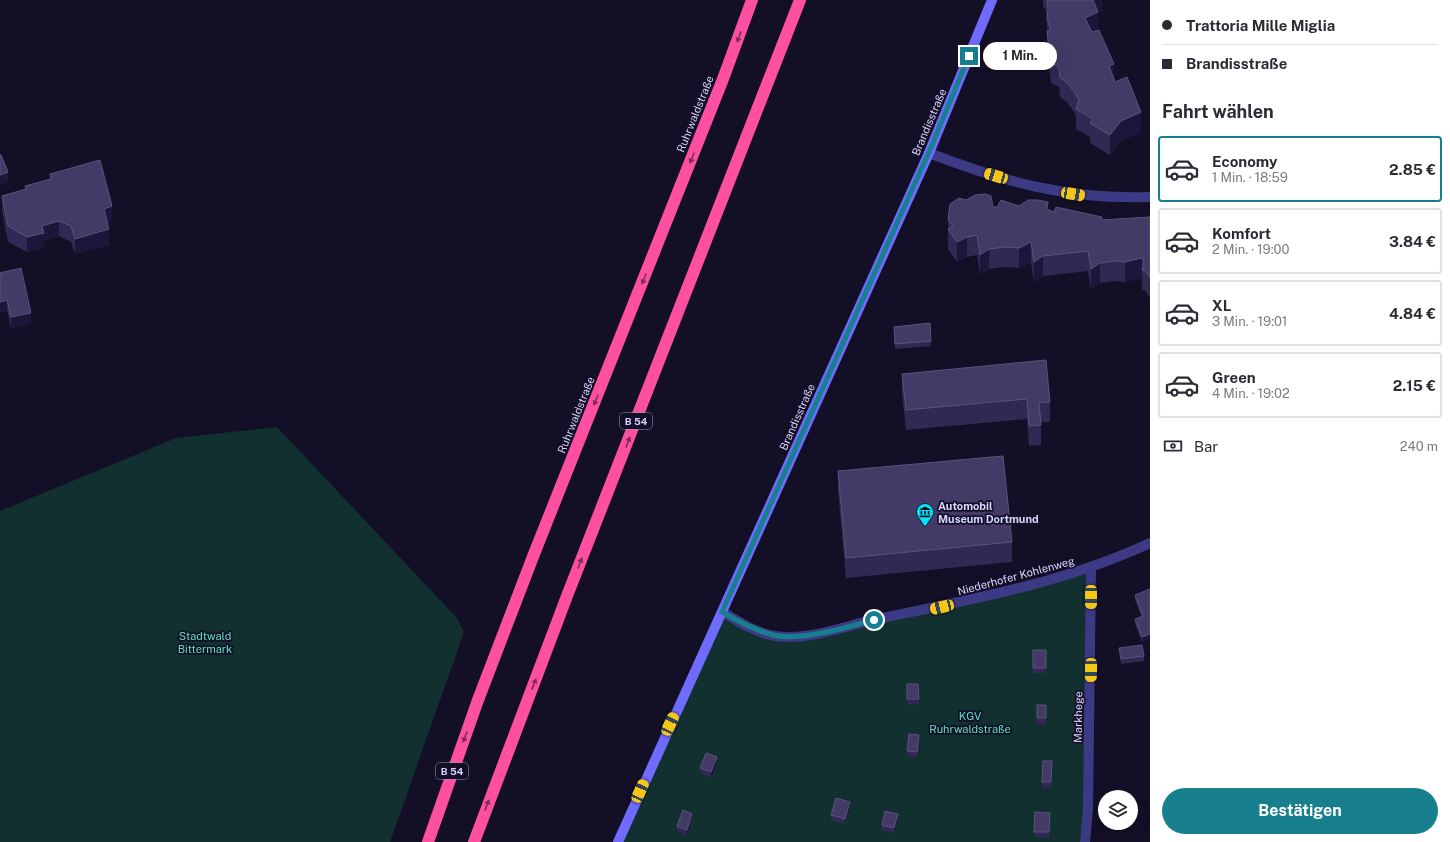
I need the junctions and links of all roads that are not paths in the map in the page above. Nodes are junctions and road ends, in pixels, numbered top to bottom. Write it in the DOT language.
graph roads {
  1 [pos="752,0"];
  2 [pos="800,0"];
  3 [pos="992,0"];
  4 [pos="929,152"];
  5 [pos="1150,197"];
  6 [pos="1150,543"];
  7 [pos="1091,568"];
  8 [pos="722,612"];
  9 [pos="428,842"];
  10 [pos="474,842"];
  11 [pos="618,842"];
  12 [pos="1085,842"];
  1 -- 9 [label="highway, Ruhrwaldstraße / B 54, one-way"];
  10 -- 2 [label="highway, B 54, one-way"];
  3 -- 4 [label="street, Brandisstraße"];
  4 -- 5 [label="street"];
  4 -- 8 [label="street, Brandisstraße"];
  6 -- 7 [label="street, Niederhofer Kohlenweg"];
  7 -- 8 [label="street, Niederhofer Kohlenweg"];
  7 -- 12 [label="street, Markhege"];
  8 -- 11 [label="street, Brandisstraße"];
}
